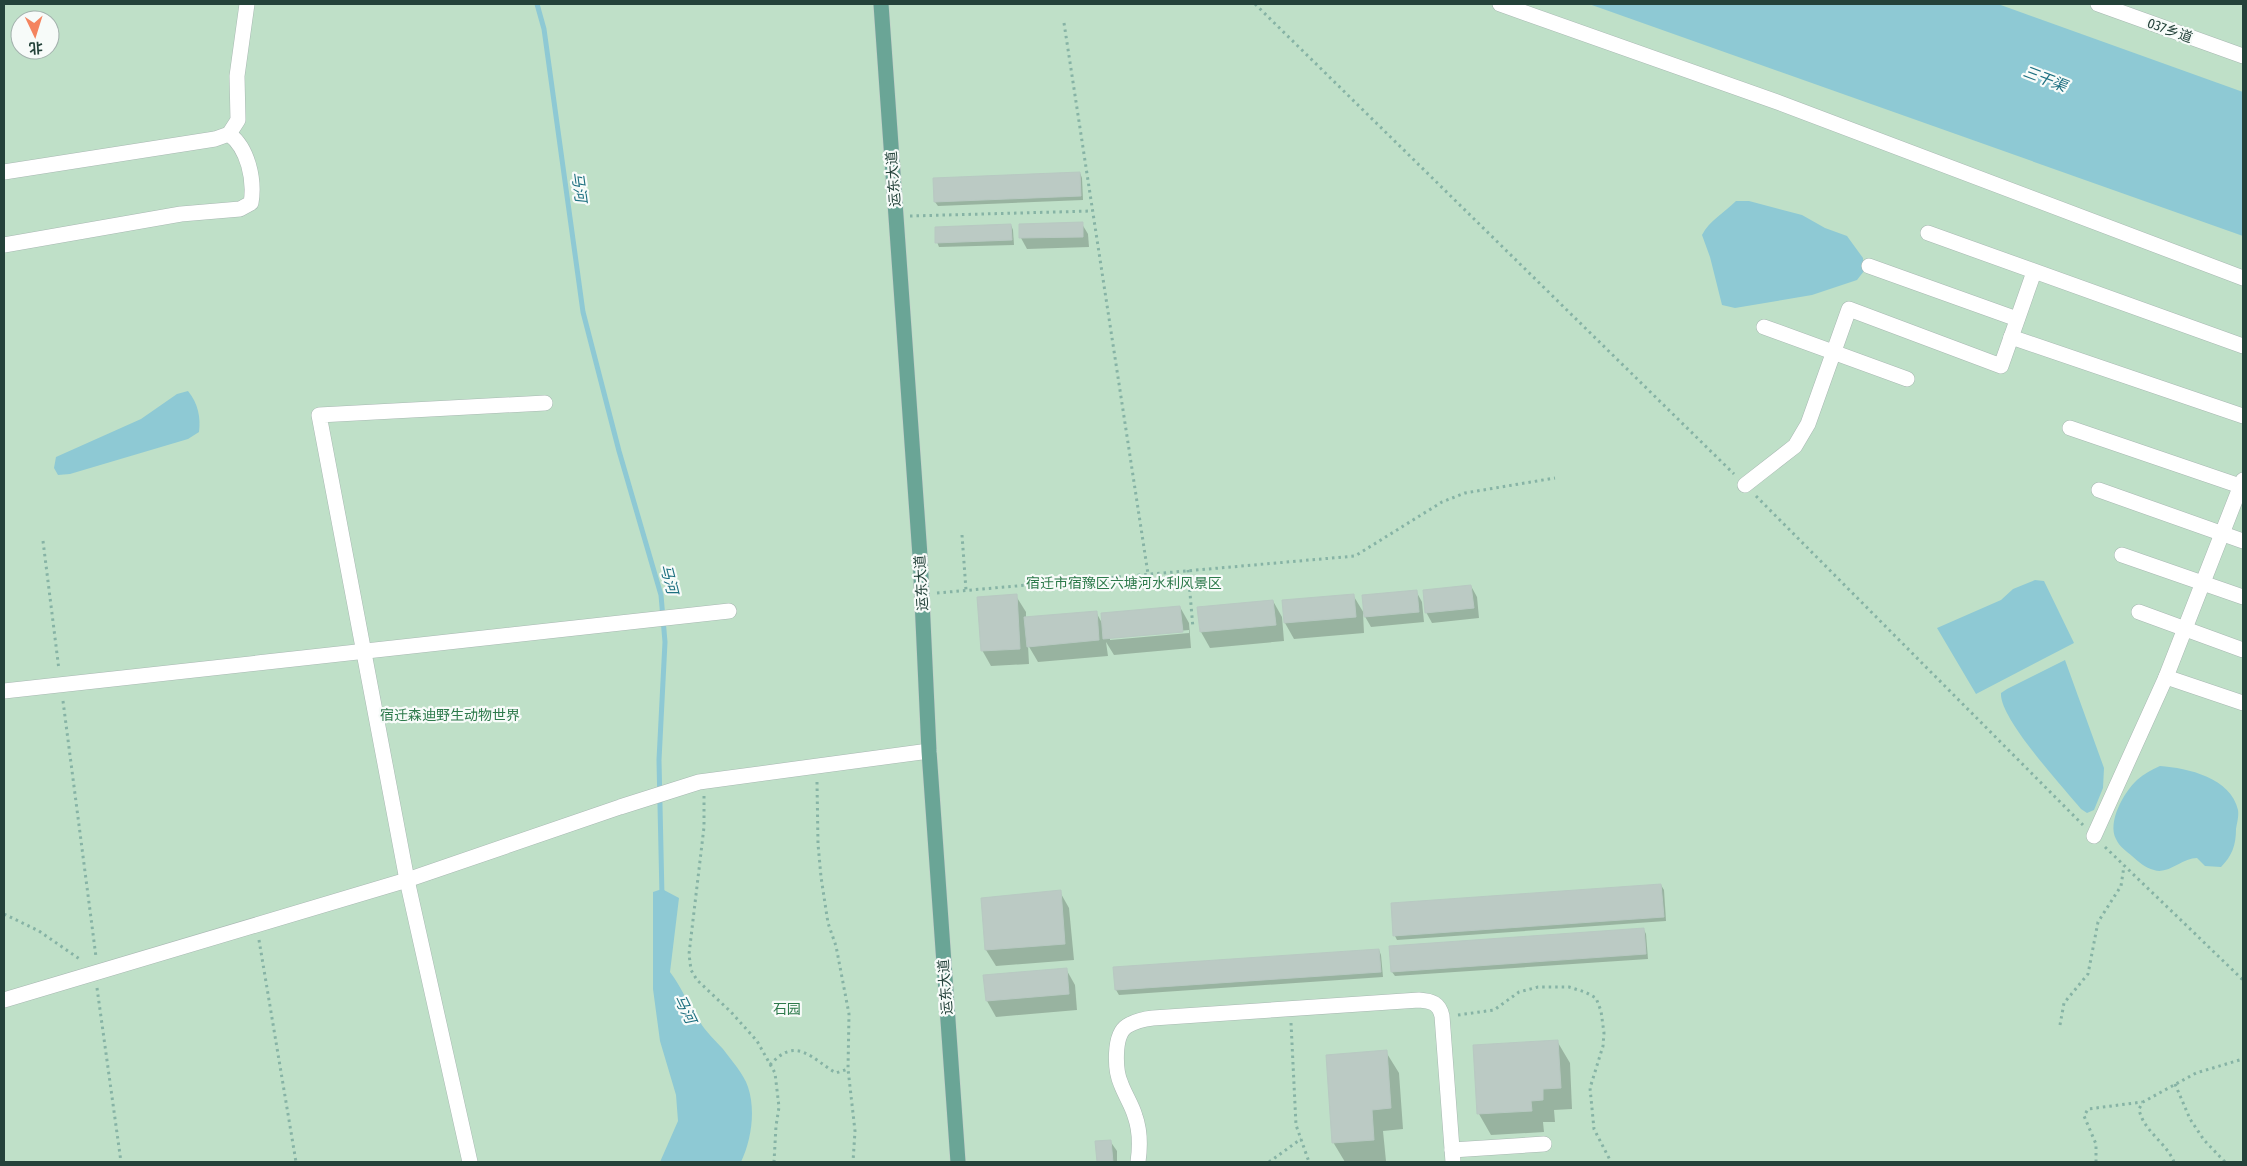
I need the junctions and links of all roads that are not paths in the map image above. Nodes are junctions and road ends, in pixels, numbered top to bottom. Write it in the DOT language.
graph roads {
  1 [pos="247,4"];
  2 [pos="881,4"];
  3 [pos="1500,4"];
  4 [pos="2098,4"];
  5 [pos="2243,56"];
  6 [pos="229,134"];
  7 [pos="4,172"];
  8 [pos="1928,233"];
  9 [pos="4,246"];
  10 [pos="1869,266"];
  11 [pos="2034,272"];
  12 [pos="2243,278"];
  13 [pos="2018,319"];
  14 [pos="1764,327"];
  15 [pos="2011,337"];
  16 [pos="2243,346"];
  17 [pos="1833,352"];
  18 [pos="1908,379"];
  19 [pos="545,403"];
  20 [pos="2243,416"];
  21 [pos="2070,428"];
  22 [pos="1745,485"];
  23 [pos="2242,485"];
  24 [pos="2099,490"];
  25 [pos="2222,533"];
  26 [pos="2243,540"];
  27 [pos="2122,555"];
  28 [pos="2203,583"];
  29 [pos="2243,597"];
  30 [pos="729,611"];
  31 [pos="2139,612"];
  32 [pos="2185,629"];
  33 [pos="2243,650"];
  34 [pos="363,651"];
  35 [pos="2166,677"];
  36 [pos="4,691"];
  37 [pos="2243,703"];
  38 [pos="929,751"];
  39 [pos="2094,836"];
  40 [pos="407,880"];
  41 [pos="4,1000"];
  42 [pos="1544,1144"];
  43 [pos="1453,1156"];
  44 [pos="470,1162"];
  45 [pos="958,1162"];
  46 [pos="1138,1162"];
  1 -- 6 [label="street"];
  2 -- 38 [label="main road, 运东大道"];
  3 -- 12 [label="street"];
  4 -- 5 [label="street, 037乡道"];
  6 -- 7 [label="street"];
  6 -- 9 [label="street"];
  8 -- 11 [label="street"];
  10 -- 13 [label="street"];
  11 -- 13 [label="street"];
  11 -- 16 [label="street"];
  13 -- 15 [label="street"];
  14 -- 17 [label="street"];
  15 -- 17 [label="street"];
  15 -- 20 [label="street"];
  17 -- 18 [label="street"];
  17 -- 22 [label="street"];
  19 -- 34 [label="street"];
  21 -- 23 [label="street"];
  23 -- 25 [label="street"];
  24 -- 25 [label="street"];
  25 -- 26 [label="street"];
  25 -- 28 [label="street"];
  27 -- 28 [label="street"];
  28 -- 29 [label="street"];
  28 -- 32 [label="street"];
  30 -- 34 [label="street"];
  31 -- 32 [label="street"];
  32 -- 33 [label="street"];
  32 -- 35 [label="street"];
  34 -- 36 [label="street"];
  34 -- 40 [label="street"];
  35 -- 37 [label="street"];
  35 -- 39 [label="street"];
  38 -- 40 [label="street"];
  38 -- 45 [label="main road, 运东大道"];
  40 -- 41 [label="street"];
  40 -- 44 [label="street"];
  42 -- 43 [label="street"];
  43 -- 46 [label="street"];
}
